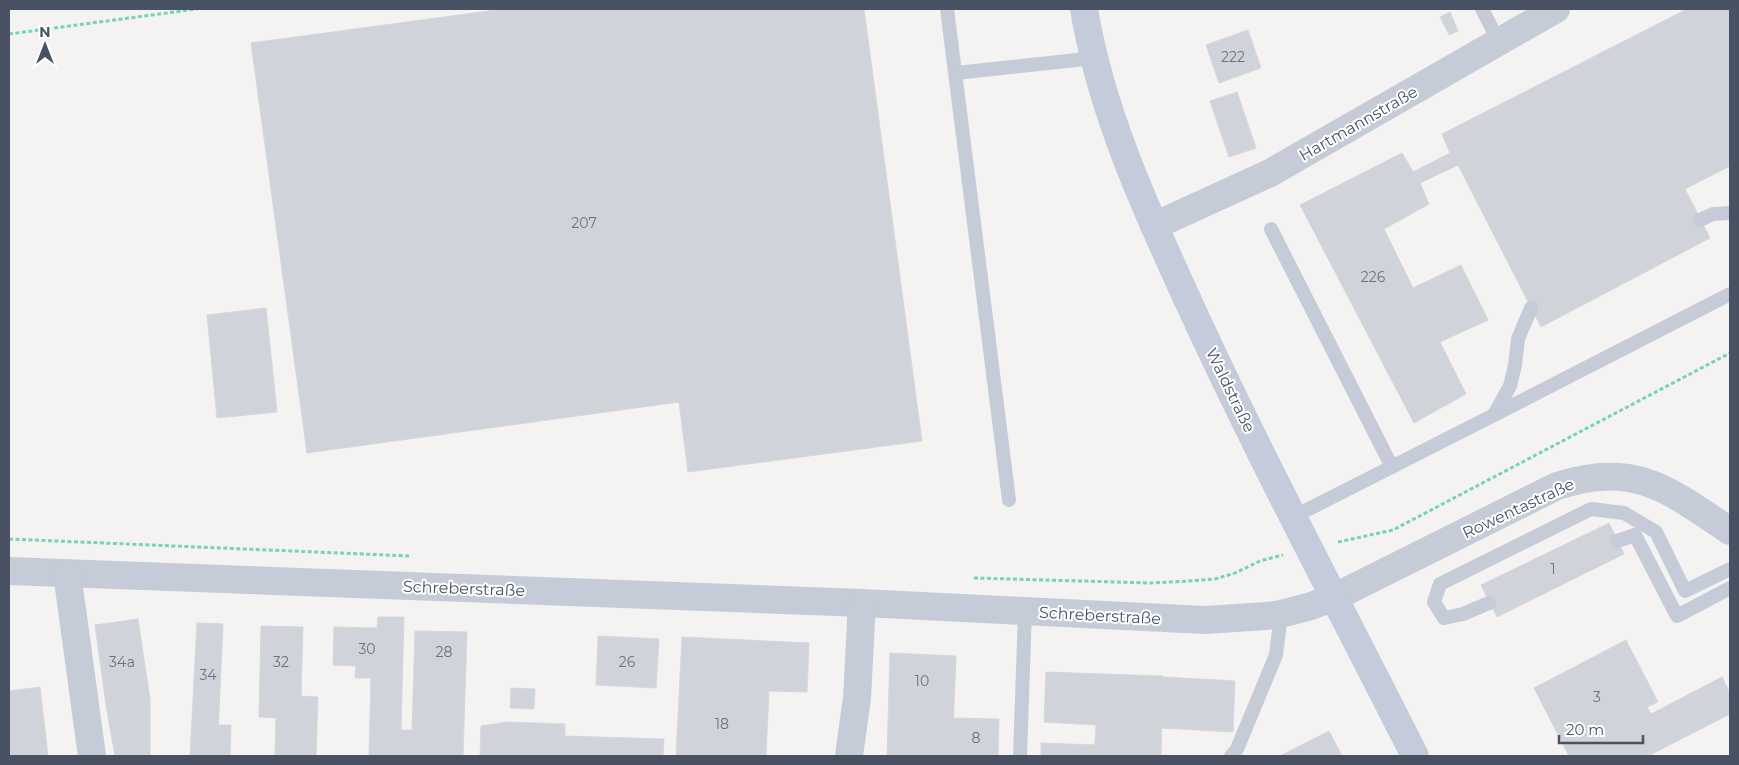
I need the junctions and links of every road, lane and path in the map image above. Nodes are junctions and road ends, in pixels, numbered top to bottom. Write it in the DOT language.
graph roads {
  1 [pos="197,9"];
  2 [pos="947,9"];
  3 [pos="1084,9"];
  4 [pos="1482,9"];
  5 [pos="1556,9"];
  6 [pos="9,34"];
  7 [pos="1499,42"];
  8 [pos="1095,58"];
  9 [pos="956,73"];
  10 [pos="1730,213"];
  11 [pos="1700,220"];
  12 [pos="1154,226"];
  13 [pos="1271,230"];
  14 [pos="1730,294"];
  15 [pos="1530,308"];
  16 [pos="1730,353"];
  17 [pos="1494,415"];
  18 [pos="1392,467"];
  19 [pos="1009,500"];
  20 [pos="1293,517"];
  21 [pos="1730,531"];
  22 [pos="9,539"];
  23 [pos="1618,541"];
  24 [pos="1310,549"];
  25 [pos="416,556"];
  26 [pos="1730,569"];
  27 [pos="9,571"];
  28 [pos="67,573"];
  29 [pos="967,578"];
  30 [pos="1730,588"];
  31 [pos="1335,597"];
  32 [pos="1489,602"];
  33 [pos="862,603"];
  34 [pos="1025,611"];
  35 [pos="1281,614"];
  36 [pos="92,756"];
  37 [pos="849,756"];
  38 [pos="1020,756"];
  39 [pos="1231,756"];
  40 [pos="1415,756"];
  1 -- 6 [label="path"];
  2 -- 9 [label="lane"];
  3 -- 8 [label="main road, Waldstraße"];
  4 -- 7 [label="lane"];
  5 -- 7 [label="street, Hartmannstraße"];
  7 -- 12 [label="street, Hartmannstraße"];
  8 -- 9 [label="lane"];
  8 -- 12 [label="main road, Waldstraße"];
  9 -- 19 [label="lane"];
  10 -- 11 [label="lane"];
  12 -- 20 [label="main road, Waldstraße"];
  13 -- 18 [label="lane"];
  14 -- 17 [label="lane"];
  15 -- 17 [label="lane"];
  16 -- 24 [label="path"];
  17 -- 18 [label="lane"];
  18 -- 20 [label="lane"];
  20 -- 24 [label="main road, Waldstraße"];
  21 -- 31 [label="street, Rowentastraße"];
  22 -- 25 [label="path"];
  23 -- 30 [label="lane"];
  24 -- 29 [label="path"];
  24 -- 31 [label="main road, Waldstraße"];
  26 -- 32 [label="lane"];
  27 -- 28 [label="street, Schreberstraße"];
  28 -- 33 [label="street, Schreberstraße"];
  28 -- 36 [label="street"];
  31 -- 35 [label="street, Schreberstraße"];
  31 -- 40 [label="main road, Waldstraße"];
  33 -- 34 [label="street, Schreberstraße"];
  33 -- 37 [label="street"];
  34 -- 35 [label="street, Schreberstraße"];
  34 -- 38 [label="lane"];
  35 -- 39 [label="lane"];
}
